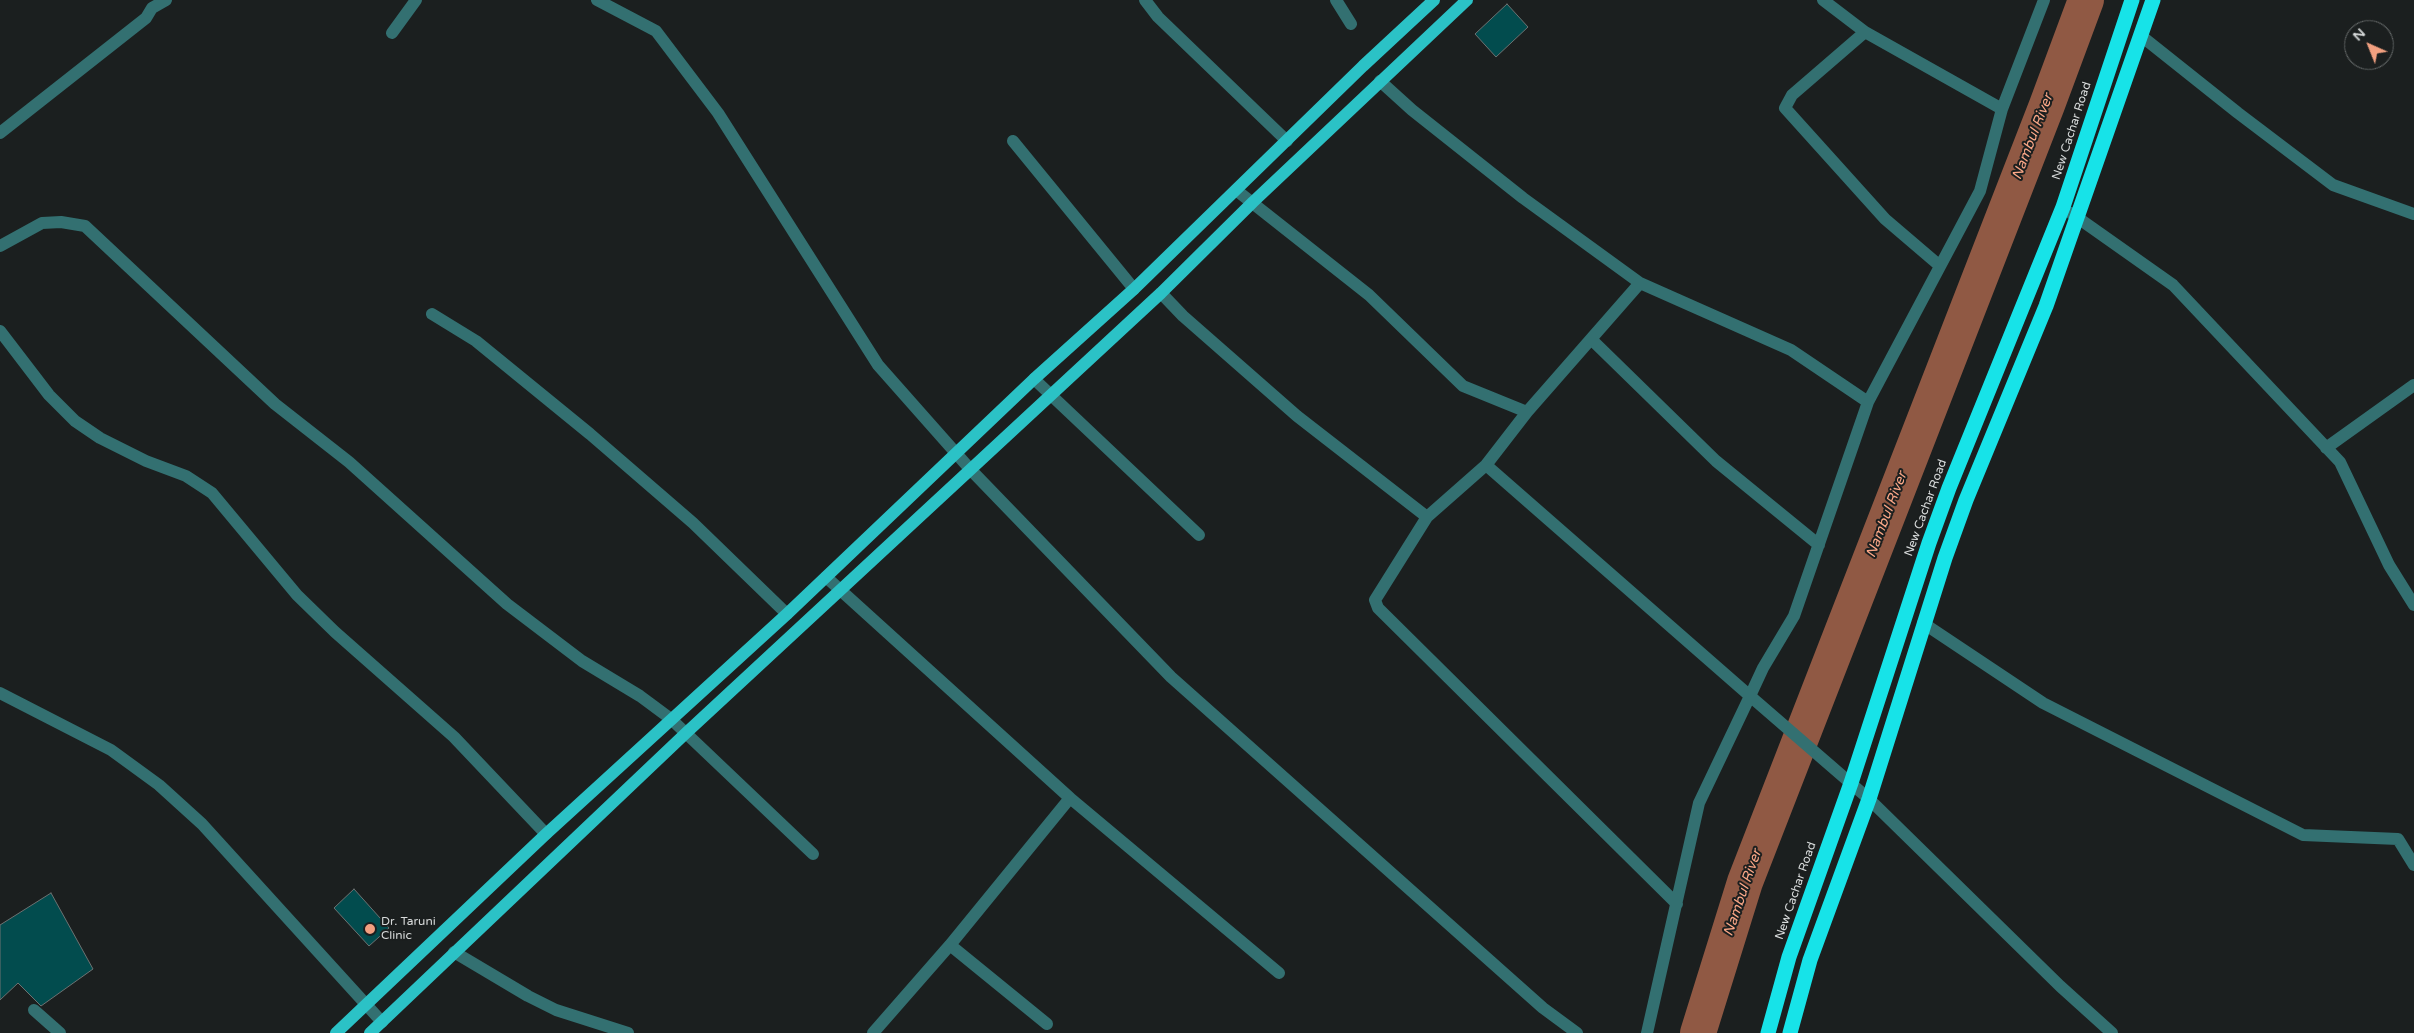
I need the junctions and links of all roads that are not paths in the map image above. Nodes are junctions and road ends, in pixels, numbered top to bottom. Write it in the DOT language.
graph roads {
  1 [pos="166,0"];
  2 [pos="416,0"];
  3 [pos="597,0"];
  4 [pos="1145,0"];
  5 [pos="1336,0"];
  6 [pos="1434,0"];
  7 [pos="1467,0"];
  8 [pos="1823,0"];
  9 [pos="2044,0"];
  10 [pos="2132,0"];
  11 [pos="2153,0"];
  12 [pos="149,4"];
  13 [pos="1350,24"];
  14 [pos="1865,32"];
  15 [pos="392,33"];
  16 [pos="2140,35"];
  17 [pos="1380,82"];
  18 [pos="2002,109"];
  19 [pos="0,133"];
  20 [pos="1287,141"];
  21 [pos="1013,142"];
  22 [pos="1236,190"];
  23 [pos="1253,202"];
  24 [pos="2063,207"];
  25 [pos="2414,214"];
  26 [pos="2079,218"];
  27 [pos="0,246"];
  28 [pos="1940,266"];
  29 [pos="1640,282"];
  30 [pos="1134,289"];
  31 [pos="1161,293"];
  32 [pos="432,314"];
  33 [pos="0,331"];
  34 [pos="1591,339"];
  35 [pos="1034,379"];
  36 [pos="2414,385"];
  37 [pos="1051,396"];
  38 [pos="1868,402"];
  39 [pos="1527,412"];
  40 [pos="2326,448"];
  41 [pos="957,454"];
  42 [pos="1486,465"];
  43 [pos="970,469"];
  44 [pos="1427,517"];
  45 [pos="1199,535"];
  46 [pos="1819,545"];
  47 [pos="826,577"];
  48 [pos="841,590"];
  49 [pos="2414,605"];
  50 [pos="787,614"];
  51 [pos="1923,623"];
  52 [pos="0,693"];
  53 [pos="1750,696"];
  54 [pos="671,719"];
  55 [pos="686,733"];
  56 [pos="1850,782"];
  57 [pos="1070,798"];
  58 [pos="1869,799"];
  59 [pos="546,834"];
  60 [pos="813,854"];
  61 [pos="2414,865"];
  62 [pos="1676,904"];
  63 [pos="950,945"];
  64 [pos="454,952"];
  65 [pos="1280,973"];
  66 [pos="365,1006"];
  67 [pos="34,1010"];
  68 [pos="382,1022"];
  69 [pos="1047,1024"];
  70 [pos="60,1033"];
  71 [pos="336,1033"];
  72 [pos="370,1033"];
  73 [pos="628,1033"];
  74 [pos="874,1033"];
  75 [pos="1577,1033"];
  76 [pos="1647,1033"];
  77 [pos="1768,1033"];
  78 [pos="1790,1033"];
  79 [pos="2112,1033"];
  1 -- 12 [label="street"];
  2 -- 15 [label="street"];
  3 -- 41 [label="street"];
  4 -- 20 [label="street"];
  5 -- 13 [label="street"];
  6 -- 20 [label="main road"];
  7 -- 17 [label="main road"];
  8 -- 14 [label="street"];
  9 -- 18 [label="street"];
  10 -- 24 [label="highway, New Cachar Road"];
  11 -- 16 [label="highway"];
  12 -- 19 [label="street"];
  14 -- 18 [label="street"];
  14 -- 28 [label="street"];
  16 -- 25 [label="street"];
  16 -- 26 [label="highway"];
  17 -- 23 [label="main road"];
  17 -- 29 [label="street"];
  18 -- 28 [label="street"];
  20 -- 22 [label="main road"];
  21 -- 30 [label="street"];
  22 -- 23 [label="street"];
  22 -- 30 [label="main road"];
  23 -- 31 [label="main road"];
  23 -- 39 [label="street"];
  24 -- 26 [label="street"];
  24 -- 56 [label="highway, New Cachar Road"];
  26 -- 40 [label="street"];
  26 -- 51 [label="highway"];
  27 -- 54 [label="street"];
  28 -- 38 [label="street"];
  29 -- 34 [label="street"];
  29 -- 38 [label="street"];
  30 -- 35 [label="main road"];
  31 -- 37 [label="main road"];
  31 -- 44 [label="street"];
  32 -- 50 [label="street"];
  33 -- 59 [label="street"];
  34 -- 39 [label="street"];
  34 -- 46 [label="street"];
  35 -- 37 [label="street"];
  35 -- 41 [label="main road"];
  36 -- 40 [label="street"];
  37 -- 43 [label="main road"];
  37 -- 45 [label="street"];
  38 -- 46 [label="street"];
  39 -- 42 [label="street"];
  40 -- 49 [label="street"];
  41 -- 43 [label="street"];
  41 -- 47 [label="main road"];
  42 -- 44 [label="street"];
  42 -- 53 [label="street"];
  43 -- 48 [label="main road"];
  43 -- 75 [label="street"];
  44 -- 62 [label="street"];
  46 -- 53 [label="street"];
  47 -- 48 [label="street"];
  47 -- 50 [label="main road"];
  48 -- 55 [label="main road"];
  48 -- 57 [label="street"];
  50 -- 54 [label="main road"];
  51 -- 58 [label="highway"];
  51 -- 61 [label="street"];
  52 -- 66 [label="street"];
  53 -- 56 [label="street"];
  53 -- 62 [label="street"];
  54 -- 55 [label="street"];
  54 -- 59 [label="main road"];
  55 -- 60 [label="street"];
  55 -- 64 [label="main road"];
  56 -- 58 [label="street"];
  56 -- 77 [label="highway, New Cachar Road"];
  57 -- 63 [label="street"];
  57 -- 65 [label="street"];
  58 -- 78 [label="highway"];
  58 -- 79 [label="street"];
  59 -- 66 [label="main road"];
  62 -- 76 [label="street"];
  63 -- 69 [label="street"];
  63 -- 74 [label="street"];
  64 -- 68 [label="main road"];
  64 -- 73 [label="street"];
  66 -- 68 [label="street"];
  66 -- 71 [label="main road"];
  67 -- 70 [label="street"];
  68 -- 72 [label="main road"];
}
